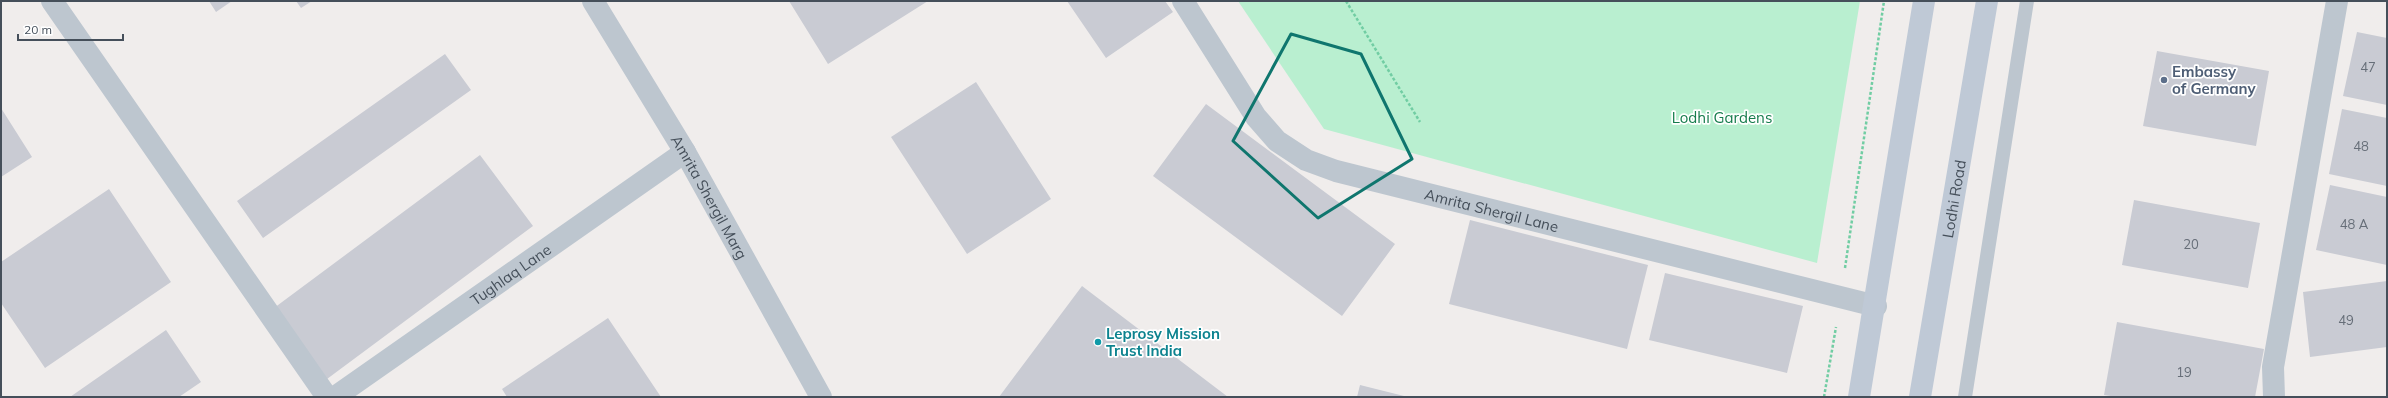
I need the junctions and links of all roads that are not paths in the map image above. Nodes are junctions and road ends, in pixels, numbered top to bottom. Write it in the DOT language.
graph roads {
  1 [pos="52,1"];
  2 [pos="593,1"];
  3 [pos="1183,1"];
  4 [pos="1924,1"];
  5 [pos="1987,1"];
  6 [pos="2027,1"];
  7 [pos="2337,1"];
  8 [pos="685,152"];
  9 [pos="1876,306"];
  10 [pos="327,397"];
  11 [pos="335,397"];
  12 [pos="821,397"];
  13 [pos="1860,397"];
  14 [pos="1920,397"];
  15 [pos="1965,397"];
  16 [pos="2274,397"];
  1 -- 10 [label="street"];
  2 -- 8 [label="street, Amrita Shergil Marg"];
  3 -- 9 [label="street, Amrita Shergil Lane"];
  4 -- 9 [label="main road"];
  5 -- 14 [label="main road, Lodhi Road"];
  6 -- 15 [label="lane"];
  7 -- 16 [label="street"];
  8 -- 11 [label="street, Tughlaq Lane"];
  8 -- 12 [label="street, Amrita Shergil Marg"];
  9 -- 13 [label="main road"];
}
